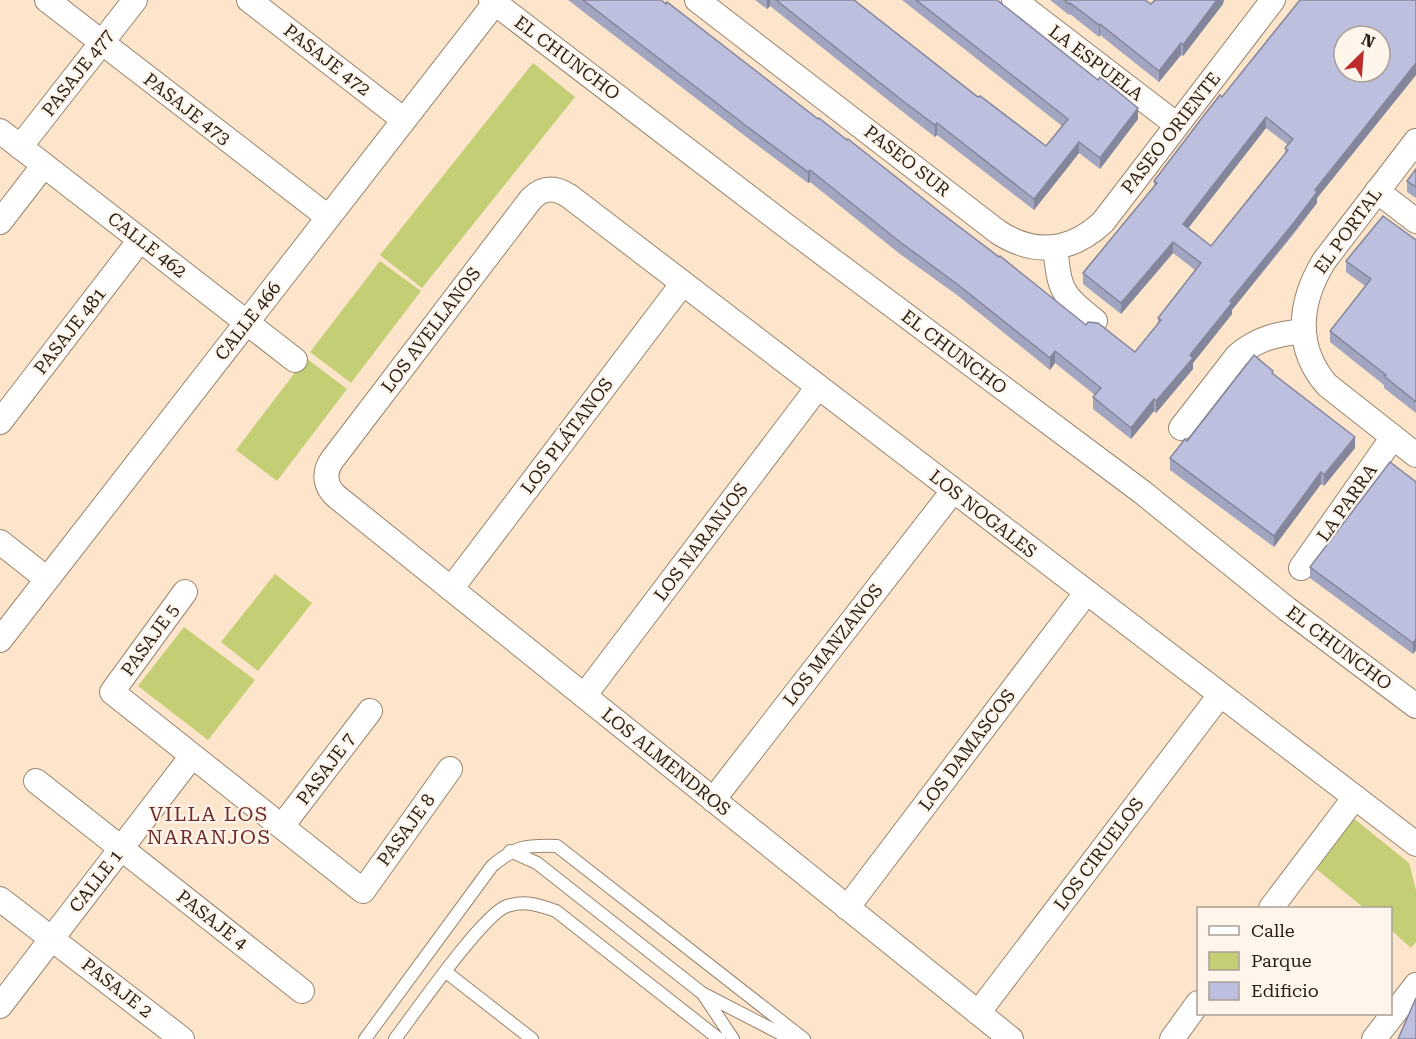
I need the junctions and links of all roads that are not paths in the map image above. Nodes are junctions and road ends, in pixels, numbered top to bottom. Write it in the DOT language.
graph roads {
  1 [pos="47,0"];
  2 [pos="135,0"];
  3 [pos="249,0"];
  4 [pos="697,0"];
  5 [pos="1014,0"];
  6 [pos="1273,0"];
  7 [pos="493,1"];
  8 [pos="102,42"];
  9 [pos="404,120"];
  10 [pos="1177,125"];
  11 [pos="0,131"];
  12 [pos="1416,141"];
  13 [pos="20,147"];
  14 [pos="44,165"];
  15 [pos="549,189"];
  16 [pos="1377,191"];
  17 [pos="328,218"];
  18 [pos="1416,221"];
  19 [pos="0,222"];
  20 [pos="141,240"];
  21 [pos="1054,247"];
  22 [pos="683,283"];
  23 [pos="1095,321"];
  24 [pos="247,322"];
  25 [pos="1304,331"];
  26 [pos="295,360"];
  27 [pos="818,387"];
  28 [pos="0,422"];
  29 [pos="1181,428"];
  30 [pos="1393,437"];
  31 [pos="1416,455"];
  32 [pos="326,481"];
  33 [pos="953,491"];
  34 [pos="0,542"];
  35 [pos="1301,568"];
  36 [pos="47,579"];
  37 [pos="451,589"];
  38 [pos="185,592"];
  39 [pos="1086,593"];
  40 [pos="0,640"];
  41 [pos="1220,694"];
  42 [pos="584,696"];
  43 [pos="1416,706"];
  44 [pos="370,711"];
  45 [pos="192,756"];
  46 [pos="450,769"];
  47 [pos="36,781"];
  48 [pos="1355,797"];
  49 [pos="713,800"];
  50 [pos="282,826"];
  51 [pos="1416,844"];
  52 [pos="121,848"];
  53 [pos="510,850"];
  54 [pos="0,899"];
  55 [pos="1272,907"];
  56 [pos="848,908"];
  57 [pos="52,938"];
  58 [pos="446,972"];
  59 [pos="1416,985"];
  60 [pos="302,991"];
  61 [pos="702,993"];
  62 [pos="1197,1005"];
  63 [pos="0,1006"];
  64 [pos="978,1013"];
  65 [pos="182,1039"];
  66 [pos="365,1039"];
  67 [pos="395,1039"];
  68 [pos="532,1039"];
  69 [pos="719,1039"];
  70 [pos="733,1039"];
  71 [pos="791,1039"];
  72 [pos="804,1039"];
  73 [pos="1011,1039"];
  74 [pos="1172,1039"];
  75 [pos="1374,1039"];
  1 -- 8 [label="street, PASAJE 473"];
  2 -- 8 [label="street, PASAJE 477"];
  3 -- 9 [label="street, PASAJE 472"];
  4 -- 21 [label="street, PASEO SUR"];
  5 -- 10 [label="street, LA ESPUELA"];
  6 -- 10 [label="street, PASEO ORIENTE"];
  7 -- 9 [label="street, CALLE 466"];
  7 -- 43 [label="street, EL CHUNCHO"];
  8 -- 13 [label="street, PASAJE 477"];
  8 -- 17 [label="street, PASAJE 473"];
  9 -- 17 [label="street, CALLE 466"];
  10 -- 21 [label="street, PASEO ORIENTE"];
  11 -- 13 [label="street, CALLE 462"];
  12 -- 16 [label="street, EL PORTAL"];
  13 -- 14 [label="street, CALLE 462"];
  14 -- 19 [label="street"];
  14 -- 20 [label="street, CALLE 462"];
  15 -- 22 [label="street, LOS NOGALES"];
  15 -- 32 [label="street, LOS AVELLANOS"];
  16 -- 18 [label="street"];
  16 -- 25 [label="street, EL PORTAL"];
  17 -- 24 [label="street, CALLE 466"];
  20 -- 24 [label="street, CALLE 462"];
  20 -- 28 [label="street, PASAJE 481"];
  21 -- 23 [label="street"];
  22 -- 27 [label="street, LOS NOGALES"];
  22 -- 37 [label="street, LOS PLÁTANOS"];
  24 -- 26 [label="street, CALLE 462"];
  24 -- 36 [label="street, CALLE 466"];
  25 -- 29 [label="street"];
  25 -- 30 [label="street, EL PORTAL"];
  27 -- 33 [label="street, LOS NOGALES"];
  27 -- 42 [label="street, LOS NARANJOS"];
  30 -- 31 [label="street, EL PORTAL"];
  30 -- 35 [label="street, LA PARRA"];
  32 -- 37 [label="street, LOS ALMENDROS"];
  33 -- 39 [label="street, LOS NOGALES"];
  33 -- 49 [label="street, LOS MANZANOS"];
  34 -- 36 [label="street"];
  36 -- 40 [label="street, CALLE 466"];
  37 -- 42 [label="street, LOS ALMENDROS"];
  38 -- 45 [label="street, PASAJE 5"];
  39 -- 41 [label="street, LOS NOGALES"];
  39 -- 56 [label="street, LOS DAMASCOS"];
  41 -- 48 [label="street, LOS NOGALES"];
  41 -- 64 [label="street, LOS CIRUELOS"];
  42 -- 49 [label="street, LOS ALMENDROS"];
  44 -- 50 [label="street, PASAJE 7"];
  45 -- 50 [label="street"];
  45 -- 52 [label="street, CALLE 1"];
  46 -- 50 [label="street, PASAJE 8"];
  47 -- 52 [label="street, PASAJE 4"];
  48 -- 51 [label="street, LOS NOGALES"];
  48 -- 55 [label="street"];
  49 -- 56 [label="street, LOS ALMENDROS"];
  52 -- 57 [label="street, CALLE 1"];
  52 -- 60 [label="street, PASAJE 4"];
  53 -- 61 [label="lane"];
  53 -- 66 [label="lane"];
  53 -- 72 [label="lane"];
  54 -- 57 [label="street, PASAJE 2"];
  56 -- 64 [label="street, LOS ALMENDROS"];
  57 -- 63 [label="street, CALLE 1"];
  57 -- 65 [label="street, PASAJE 2"];
  58 -- 67 [label="lane"];
  58 -- 68 [label="lane"];
  58 -- 69 [label="lane"];
  59 -- 75 [label="street"];
  61 -- 70 [label="lane"];
  61 -- 71 [label="lane"];
  62 -- 74 [label="street"];
  64 -- 73 [label="street, LOS ALMENDROS"];
}
